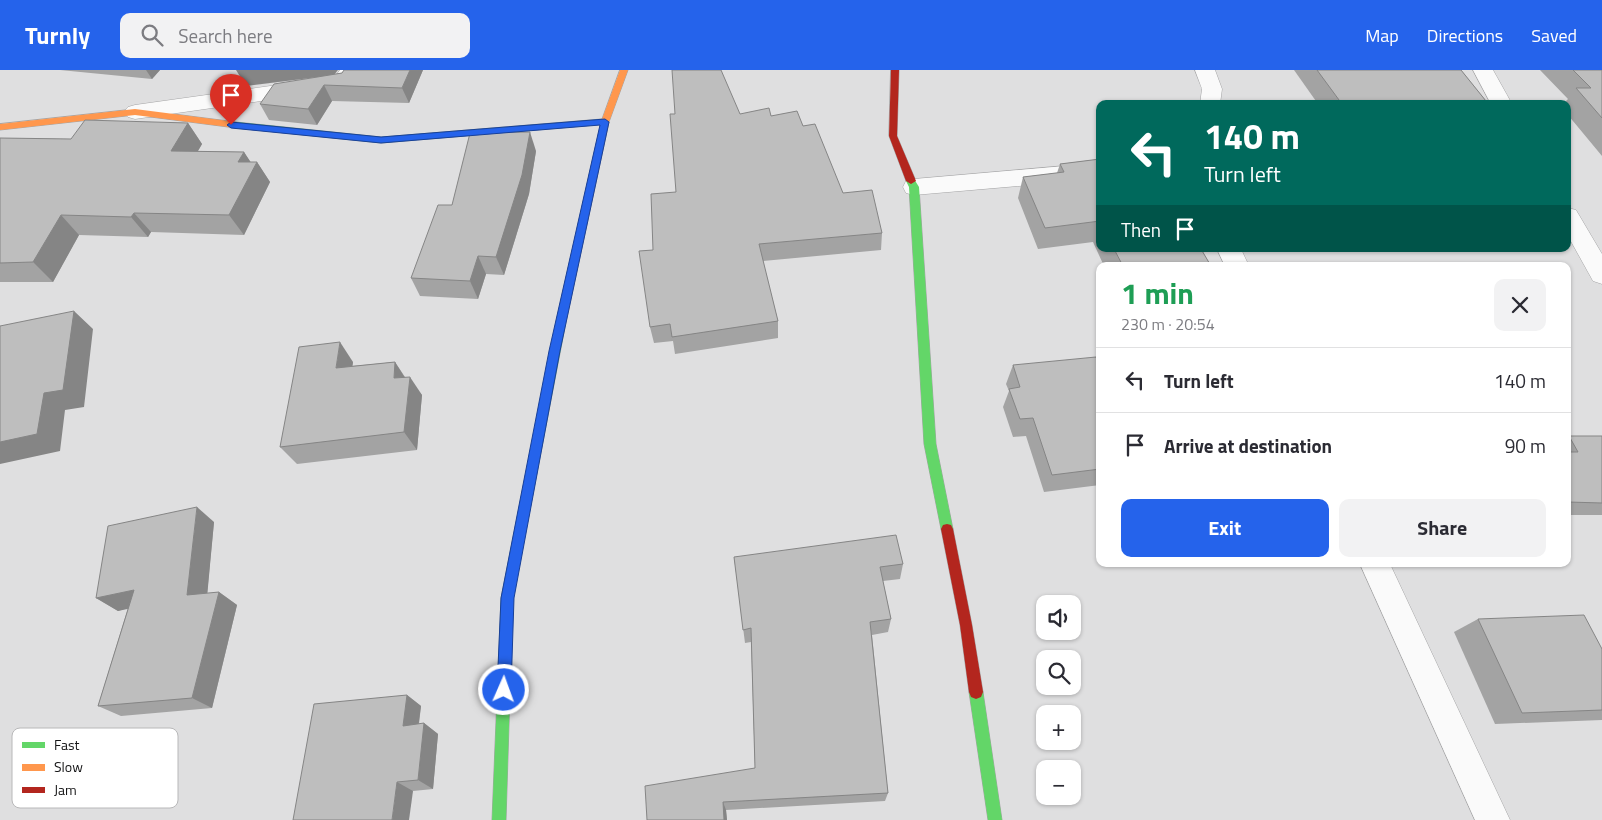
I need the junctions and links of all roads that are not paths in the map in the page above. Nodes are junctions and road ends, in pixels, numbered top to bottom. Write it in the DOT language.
graph roads {
  1 [pos="351,70"];
  2 [pos="624,70"];
  3 [pos="895,70"];
  4 [pos="1205,70"];
  5 [pos="1482,70"];
  6 [pos="1211,100"];
  7 [pos="1500,100"];
  8 [pos="135,112"];
  9 [pos="605,122"];
  10 [pos="0,127"];
  11 [pos="1096,170"];
  12 [pos="914,187"];
  13 [pos="1571,221"];
  14 [pos="1602,275"];
  15 [pos="1376,567"];
  16 [pos="499,820"];
  17 [pos="994,820"];
  18 [pos="1493,820"];
  1 -- 8 [label="street"];
  2 -- 9 [label="street"];
  3 -- 12 [label="street"];
  4 -- 6 [label="street"];
  5 -- 7 [label="street"];
  8 -- 9 [label="street"];
  8 -- 10 [label="street"];
  9 -- 16 [label="street"];
  11 -- 12 [label="street"];
  12 -- 17 [label="street"];
  13 -- 14 [label="street"];
  15 -- 18 [label="street"];
}
